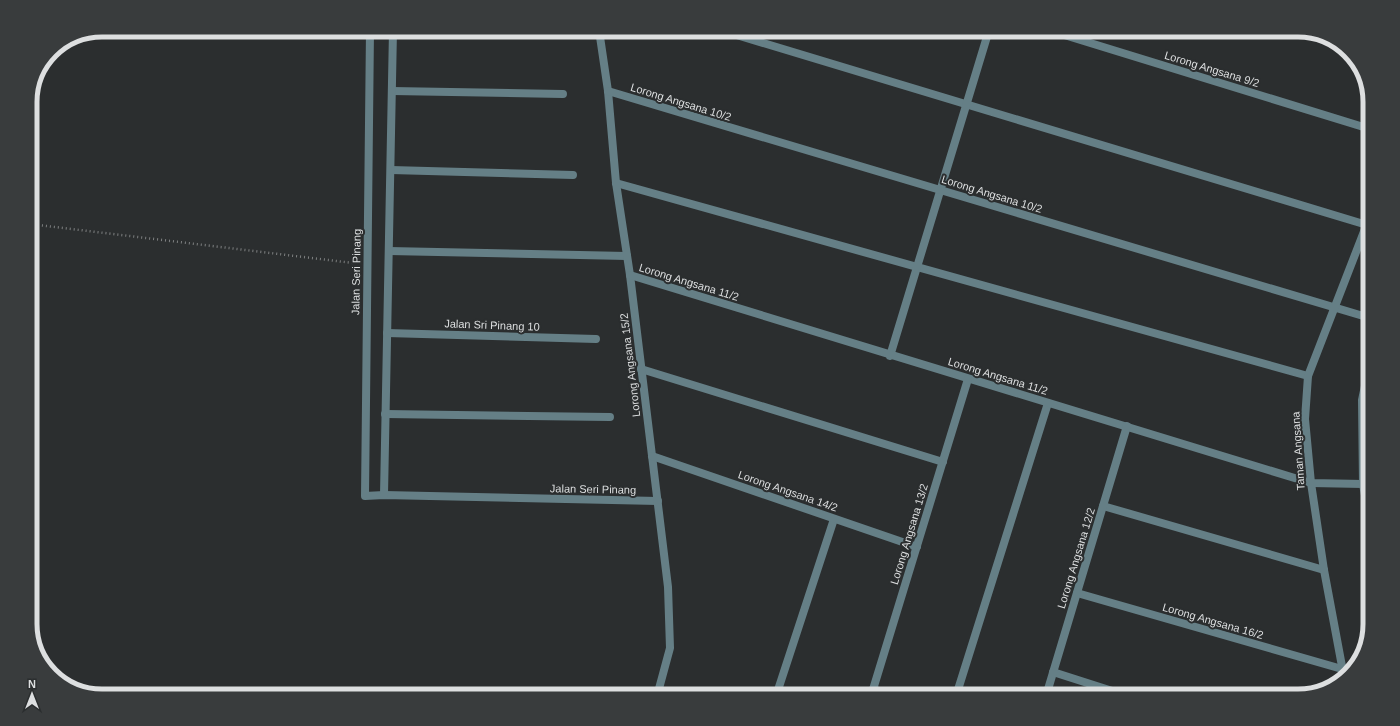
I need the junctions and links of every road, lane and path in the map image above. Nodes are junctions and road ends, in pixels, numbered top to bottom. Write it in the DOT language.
graph roads {
  1 [pos="370,37"];
  2 [pos="393,37"];
  3 [pos="600,37"];
  4 [pos="743,37"];
  5 [pos="987,37"];
  6 [pos="1071,37"];
  7 [pos="392,91"];
  8 [pos="608,92"];
  9 [pos="563,94"];
  10 [pos="967,104"];
  11 [pos="1363,127"];
  12 [pos="391,170"];
  13 [pos="573,175"];
  14 [pos="616,183"];
  15 [pos="941,190"];
  16 [pos="1363,224"];
  17 [pos="37,225"];
  18 [pos="1363,235"];
  19 [pos="389,251"];
  20 [pos="627,256"];
  21 [pos="367,265"];
  22 [pos="917,267"];
  23 [pos="630,275"];
  24 [pos="1334,307"];
  25 [pos="1363,316"];
  26 [pos="387,333"];
  27 [pos="596,339"];
  28 [pos="890,356"];
  29 [pos="641,369"];
  30 [pos="1308,376"];
  31 [pos="968,379"];
  32 [pos="1363,395"];
  33 [pos="1048,402"];
  34 [pos="385,414"];
  35 [pos="610,417"];
  36 [pos="1127,426"];
  37 [pos="652,456"];
  38 [pos="943,462"];
  39 [pos="1311,483"];
  40 [pos="1363,484"];
  41 [pos="384,495"];
  42 [pos="658,502"];
  43 [pos="1103,506"];
  44 [pos="834,519"];
  45 [pos="917,547"];
  46 [pos="1324,570"];
  47 [pos="1077,593"];
  48 [pos="1343,671"];
  49 [pos="1053,672"];
  50 [pos="1341,673"];
  51 [pos="659,689"];
  52 [pos="778,689"];
  53 [pos="873,689"];
  54 [pos="958,689"];
  55 [pos="1048,689"];
  56 [pos="1106,689"];
  1 -- 21 [label="street, Jalan Seri Pinang"];
  2 -- 7 [label="street"];
  3 -- 8 [label="street, Lorong Angsana 15/2"];
  4 -- 10 [label="street"];
  5 -- 10 [label="street"];
  6 -- 11 [label="street, Lorong Angsana 9/2"];
  7 -- 9 [label="street"];
  7 -- 12 [label="street"];
  8 -- 14 [label="street, Lorong Angsana 15/2"];
  8 -- 15 [label="street, Lorong Angsana 10/2"];
  10 -- 15 [label="street"];
  10 -- 16 [label="street"];
  12 -- 13 [label="street"];
  12 -- 19 [label="street"];
  14 -- 20 [label="street, Lorong Angsana 15/2"];
  14 -- 22 [label="street"];
  15 -- 22 [label="street"];
  15 -- 24 [label="street, Lorong Angsana 10/2"];
  17 -- 21 [label="path"];
  18 -- 24 [label="street, Taman Angsana"];
  19 -- 20 [label="street"];
  19 -- 26 [label="street"];
  20 -- 23 [label="street, Lorong Angsana 15/2"];
  21 -- 41 [label="street, Jalan Seri Pinang"];
  22 -- 28 [label="street"];
  22 -- 30 [label="street"];
  23 -- 28 [label="street, Lorong Angsana 11/2"];
  23 -- 29 [label="street, Lorong Angsana 15/2"];
  24 -- 25 [label="street, Lorong Angsana 10/2"];
  24 -- 30 [label="street, Taman Angsana"];
  26 -- 27 [label="street, Jalan Sri Pinang 10"];
  26 -- 34 [label="street"];
  28 -- 31 [label="street, Lorong Angsana 11/2"];
  29 -- 37 [label="street, Lorong Angsana 15/2"];
  29 -- 38 [label="street"];
  30 -- 39 [label="street, Taman Angsana"];
  31 -- 33 [label="street, Lorong Angsana 11/2"];
  31 -- 38 [label="street, Lorong Angsana 13/2"];
  32 -- 40 [label="street"];
  33 -- 36 [label="street, Lorong Angsana 11/2"];
  33 -- 54 [label="street"];
  34 -- 35 [label="street"];
  34 -- 41 [label="street"];
  36 -- 39 [label="street, Lorong Angsana 11/2"];
  36 -- 43 [label="street, Lorong Angsana 12/2"];
  37 -- 42 [label="street, Lorong Angsana 15/2"];
  37 -- 44 [label="street, Lorong Angsana 14/2"];
  38 -- 45 [label="street, Lorong Angsana 13/2"];
  39 -- 40 [label="street, Lorong Angsana 11/2"];
  39 -- 46 [label="street, Taman Angsana"];
  41 -- 42 [label="street, Jalan Seri Pinang"];
  42 -- 51 [label="street, Lorong Angsana 15/2"];
  43 -- 46 [label="street"];
  43 -- 47 [label="street, Lorong Angsana 12/2"];
  44 -- 45 [label="street, Lorong Angsana 14/2"];
  44 -- 52 [label="street"];
  45 -- 53 [label="street, Lorong Angsana 13/2"];
  46 -- 48 [label="street, Taman Angsana"];
  47 -- 49 [label="street, Lorong Angsana 12/2"];
  47 -- 50 [label="street, Lorong Angsana 16/2"];
  49 -- 55 [label="street, Lorong Angsana 12/2"];
  49 -- 56 [label="street"];
}
